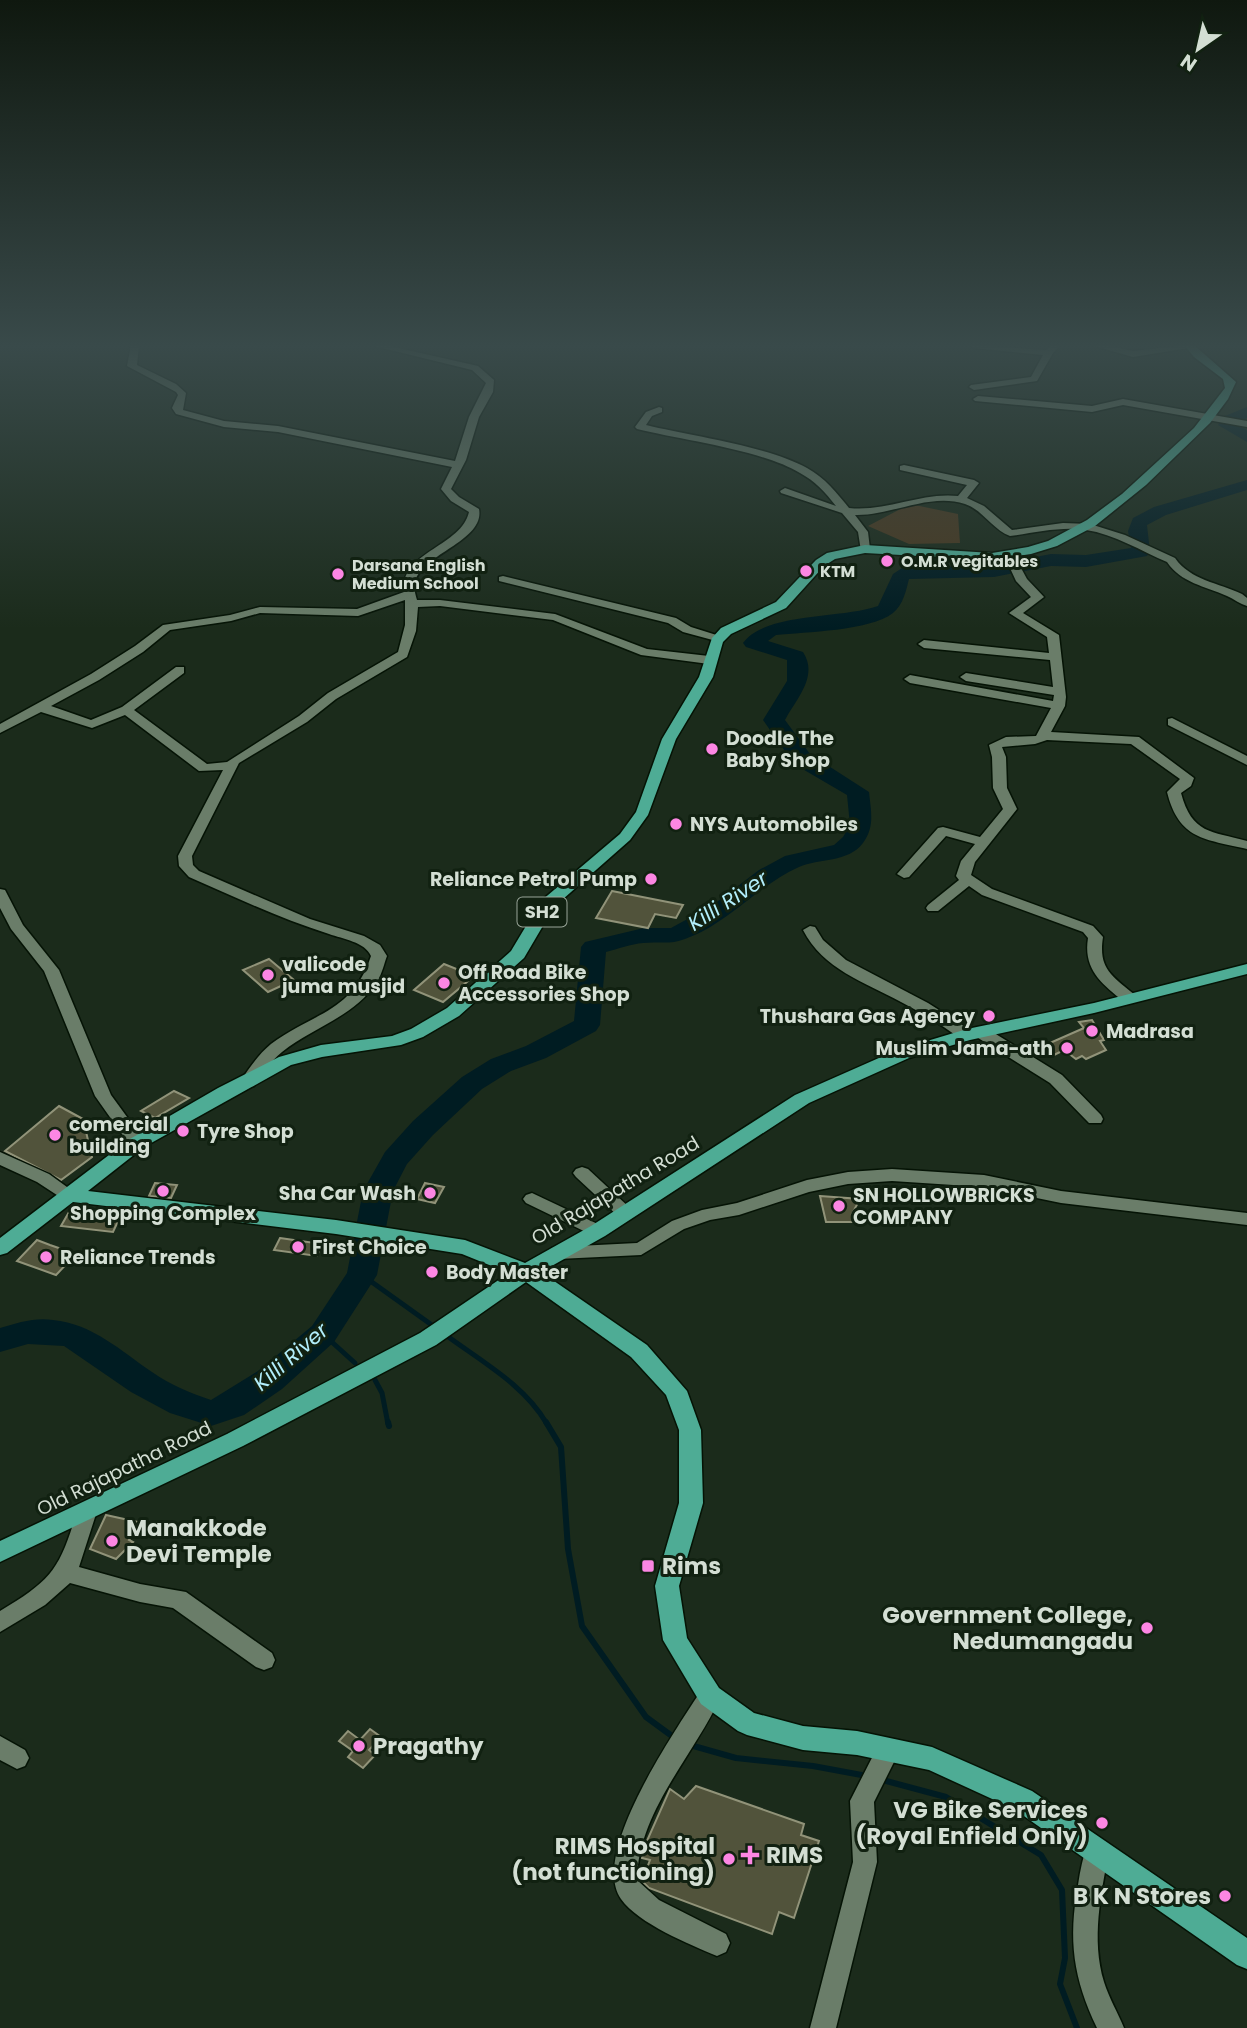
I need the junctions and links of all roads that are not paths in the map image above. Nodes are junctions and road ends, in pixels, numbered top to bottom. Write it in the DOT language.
graph roads {
  1 [pos="331,440"];
  2 [pos="466,440"];
  3 [pos="696,440"];
  4 [pos="1186,440"];
  5 [pos="458,465"];
  6 [pos="904,468"];
  7 [pos="785,491"];
  8 [pos="960,500"];
  9 [pos="845,512"];
  10 [pos="1088,526"];
  11 [pos="865,549"];
  12 [pos="1009,555"];
  13 [pos="503,579"];
  14 [pos="411,599"];
  15 [pos="1247,603"];
  16 [pos="720,638"];
  17 [pos="924,644"];
  18 [pos="1056,657"];
  19 [pos="709,660"];
  20 [pos="180,670"];
  21 [pos="966,677"];
  22 [pos="910,679"];
  23 [pos="1059,699"];
  24 [pos="43,708"];
  25 [pos="126,710"];
  26 [pos="1172,722"];
  27 [pos="0,729"];
  28 [pos="1044,736"];
  29 [pos="1247,761"];
  30 [pos="232,765"];
  31 [pos="984,842"];
  32 [pos="1247,845"];
  33 [pos="904,874"];
  34 [pos="968,880"];
  35 [pos="0,893"];
  36 [pos="933,908"];
  37 [pos="810,930"];
  38 [pos="1247,969"];
  39 [pos="1129,998"];
  40 [pos="974,1033"];
  41 [pos="248,1082"];
  42 [pos="1095,1119"];
  43 [pos="137,1143"];
  44 [pos="0,1158"];
  45 [pos="582,1173"];
  46 [pos="69,1195"];
  47 [pos="533,1199"];
  48 [pos="625,1213"];
  49 [pos="1247,1219"];
  50 [pos="598,1231"];
  51 [pos="0,1248"];
  52 [pos="556,1253"];
  53 [pos="526,1272"];
  54 [pos="87,1511"];
  55 [pos="0,1552"];
  56 [pos="68,1573"];
  57 [pos="0,1622"];
  58 [pos="264,1660"];
  59 [pos="710,1696"];
  60 [pos="888,1750"];
  61 [pos="1097,1851"];
  62 [pos="718,1943"];
  63 [pos="1247,1955"];
  64 [pos="823,2028"];
  65 [pos="1111,2028"];
  1 -- 5 [label="street"];
  2 -- 5 [label="street"];
  3 -- 9 [label="street"];
  4 -- 10 [label="main road"];
  5 -- 14 [label="street"];
  6 -- 8 [label="street"];
  7 -- 9 [label="street"];
  8 -- 9 [label="street"];
  8 -- 10 [label="street"];
  9 -- 11 [label="street"];
  10 -- 12 [label="main road"];
  10 -- 15 [label="street"];
  11 -- 12 [label="main road"];
  11 -- 16 [label="main road"];
  12 -- 18 [label="street"];
  13 -- 16 [label="street"];
  14 -- 19 [label="street"];
  14 -- 24 [label="street"];
  14 -- 30 [label="street"];
  16 -- 19 [label="main road, SH2"];
  17 -- 18 [label="street"];
  18 -- 23 [label="street"];
  19 -- 41 [label="main road, SH2"];
  20 -- 25 [label="street"];
  21 -- 23 [label="street"];
  22 -- 23 [label="street"];
  23 -- 28 [label="street"];
  24 -- 25 [label="street"];
  24 -- 27 [label="street"];
  25 -- 30 [label="street"];
  26 -- 29 [label="street"];
  28 -- 31 [label="street"];
  28 -- 32 [label="street"];
  30 -- 41 [label="street"];
  31 -- 33 [label="street"];
  31 -- 34 [label="street"];
  34 -- 36 [label="street"];
  34 -- 39 [label="street"];
  35 -- 43 [label="street"];
  37 -- 40 [label="street"];
  38 -- 39 [label="main road, Old Rajapatha Road"];
  39 -- 40 [label="main road, Old Rajapatha Road"];
  40 -- 42 [label="street"];
  40 -- 48 [label="main road, Old Rajapatha Road"];
  41 -- 43 [label="main road, SH2"];
  43 -- 46 [label="main road, SH2"];
  44 -- 46 [label="street"];
  45 -- 48 [label="street"];
  46 -- 51 [label="main road, SH2"];
  46 -- 53 [label="main road"];
  47 -- 50 [label="street"];
  48 -- 50 [label="main road, Old Rajapatha Road"];
  49 -- 52 [label="street"];
  50 -- 52 [label="main road, Old Rajapatha Road"];
  52 -- 53 [label="main road, Old Rajapatha Road"];
  53 -- 54 [label="main road, Old Rajapatha Road"];
  53 -- 59 [label="main road"];
  54 -- 55 [label="main road, Old Rajapatha Road"];
  54 -- 56 [label="street"];
  56 -- 57 [label="street"];
  56 -- 58 [label="street"];
  59 -- 60 [label="main road"];
  59 -- 62 [label="street"];
  60 -- 61 [label="main road"];
  60 -- 64 [label="street"];
  61 -- 63 [label="main road"];
  61 -- 65 [label="street"];
}
